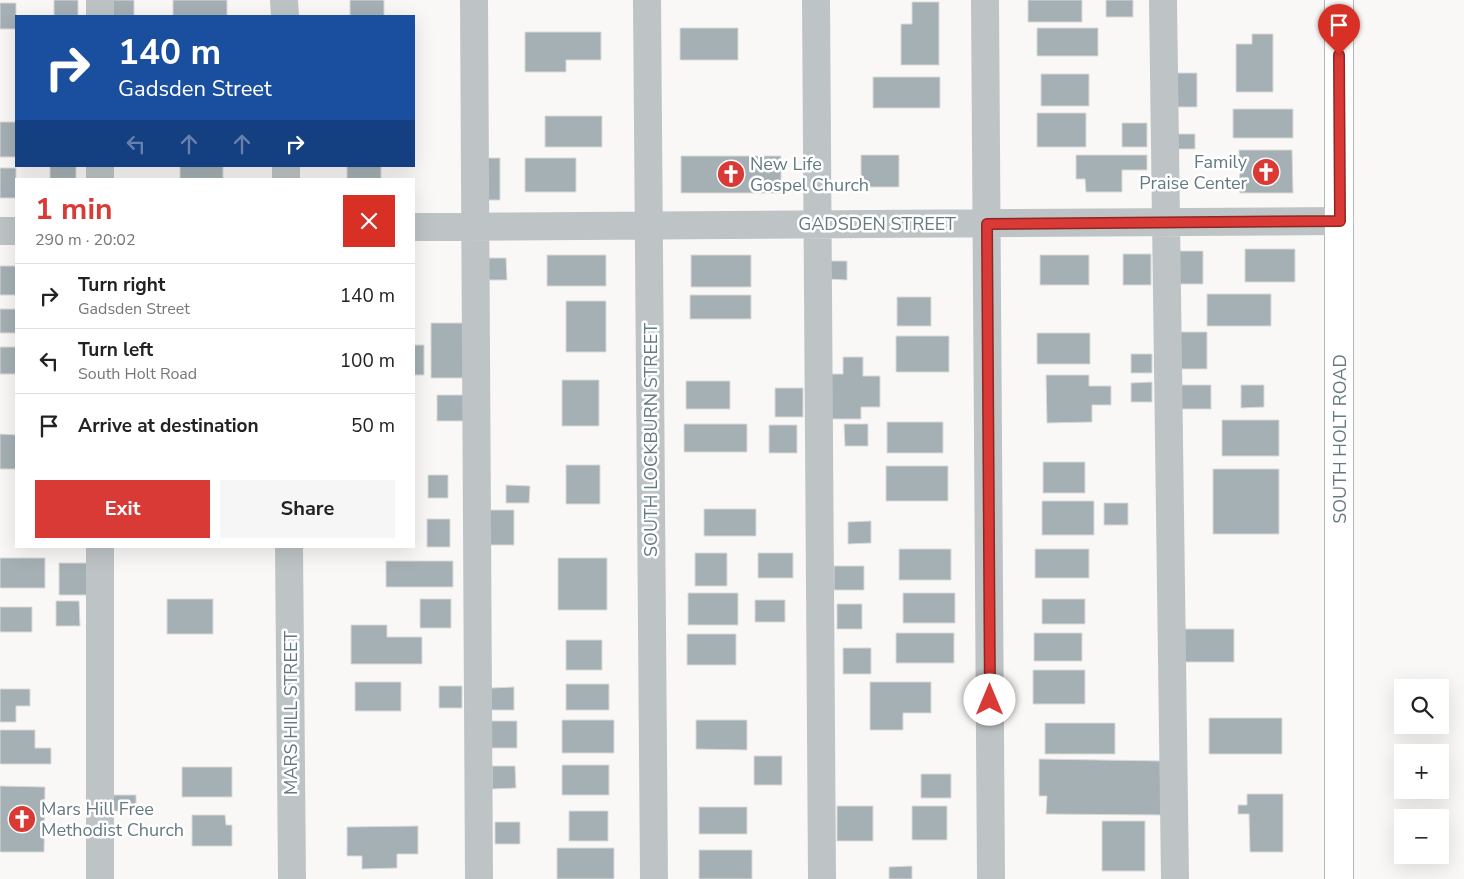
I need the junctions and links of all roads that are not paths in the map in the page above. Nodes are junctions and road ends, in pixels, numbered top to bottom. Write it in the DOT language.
graph roads {
  1 [pos="100,0"];
  2 [pos="284,0"];
  3 [pos="474,0"];
  4 [pos="647,0"];
  5 [pos="816,0"];
  6 [pos="986,0"];
  7 [pos="1163,0"];
  8 [pos="1339,0"];
  9 [pos="100,15"];
  10 [pos="285,15"];
  11 [pos="1340,221"];
  12 [pos="1166,222"];
  13 [pos="987,224"];
  14 [pos="817,225"];
  15 [pos="649,226"];
  16 [pos="415,227"];
  17 [pos="475,227"];
  18 [pos="0,231"];
  19 [pos="15,231"];
  20 [pos="100,548"];
  21 [pos="289,548"];
  22 [pos="100,879"];
  23 [pos="292,879"];
  24 [pos="479,879"];
  25 [pos="654,879"];
  26 [pos="822,879"];
  27 [pos="991,879"];
  28 [pos="1175,879"];
  29 [pos="1339,879"];
  1 -- 9 [label="street"];
  2 -- 10 [label="street"];
  3 -- 17 [label="street"];
  4 -- 15 [label="street, SOUTH LOCKBURN STREET"];
  5 -- 14 [label="street"];
  6 -- 13 [label="street"];
  7 -- 12 [label="street"];
  8 -- 11 [label="main road, SOUTH HOLT ROAD"];
  11 -- 12 [label="street, GADSDEN STREET"];
  11 -- 29 [label="main road, SOUTH HOLT ROAD"];
  12 -- 13 [label="street, GADSDEN STREET"];
  12 -- 28 [label="street"];
  13 -- 14 [label="street, GADSDEN STREET"];
  13 -- 27 [label="street"];
  14 -- 15 [label="street, GADSDEN STREET"];
  14 -- 26 [label="street"];
  15 -- 17 [label="street, GADSDEN STREET"];
  15 -- 25 [label="street, SOUTH LOCKBURN STREET"];
  16 -- 17 [label="street, GADSDEN STREET"];
  17 -- 24 [label="street"];
  18 -- 19 [label="street"];
  20 -- 22 [label="street"];
  21 -- 23 [label="street, MARS HILL STREET"];
}
